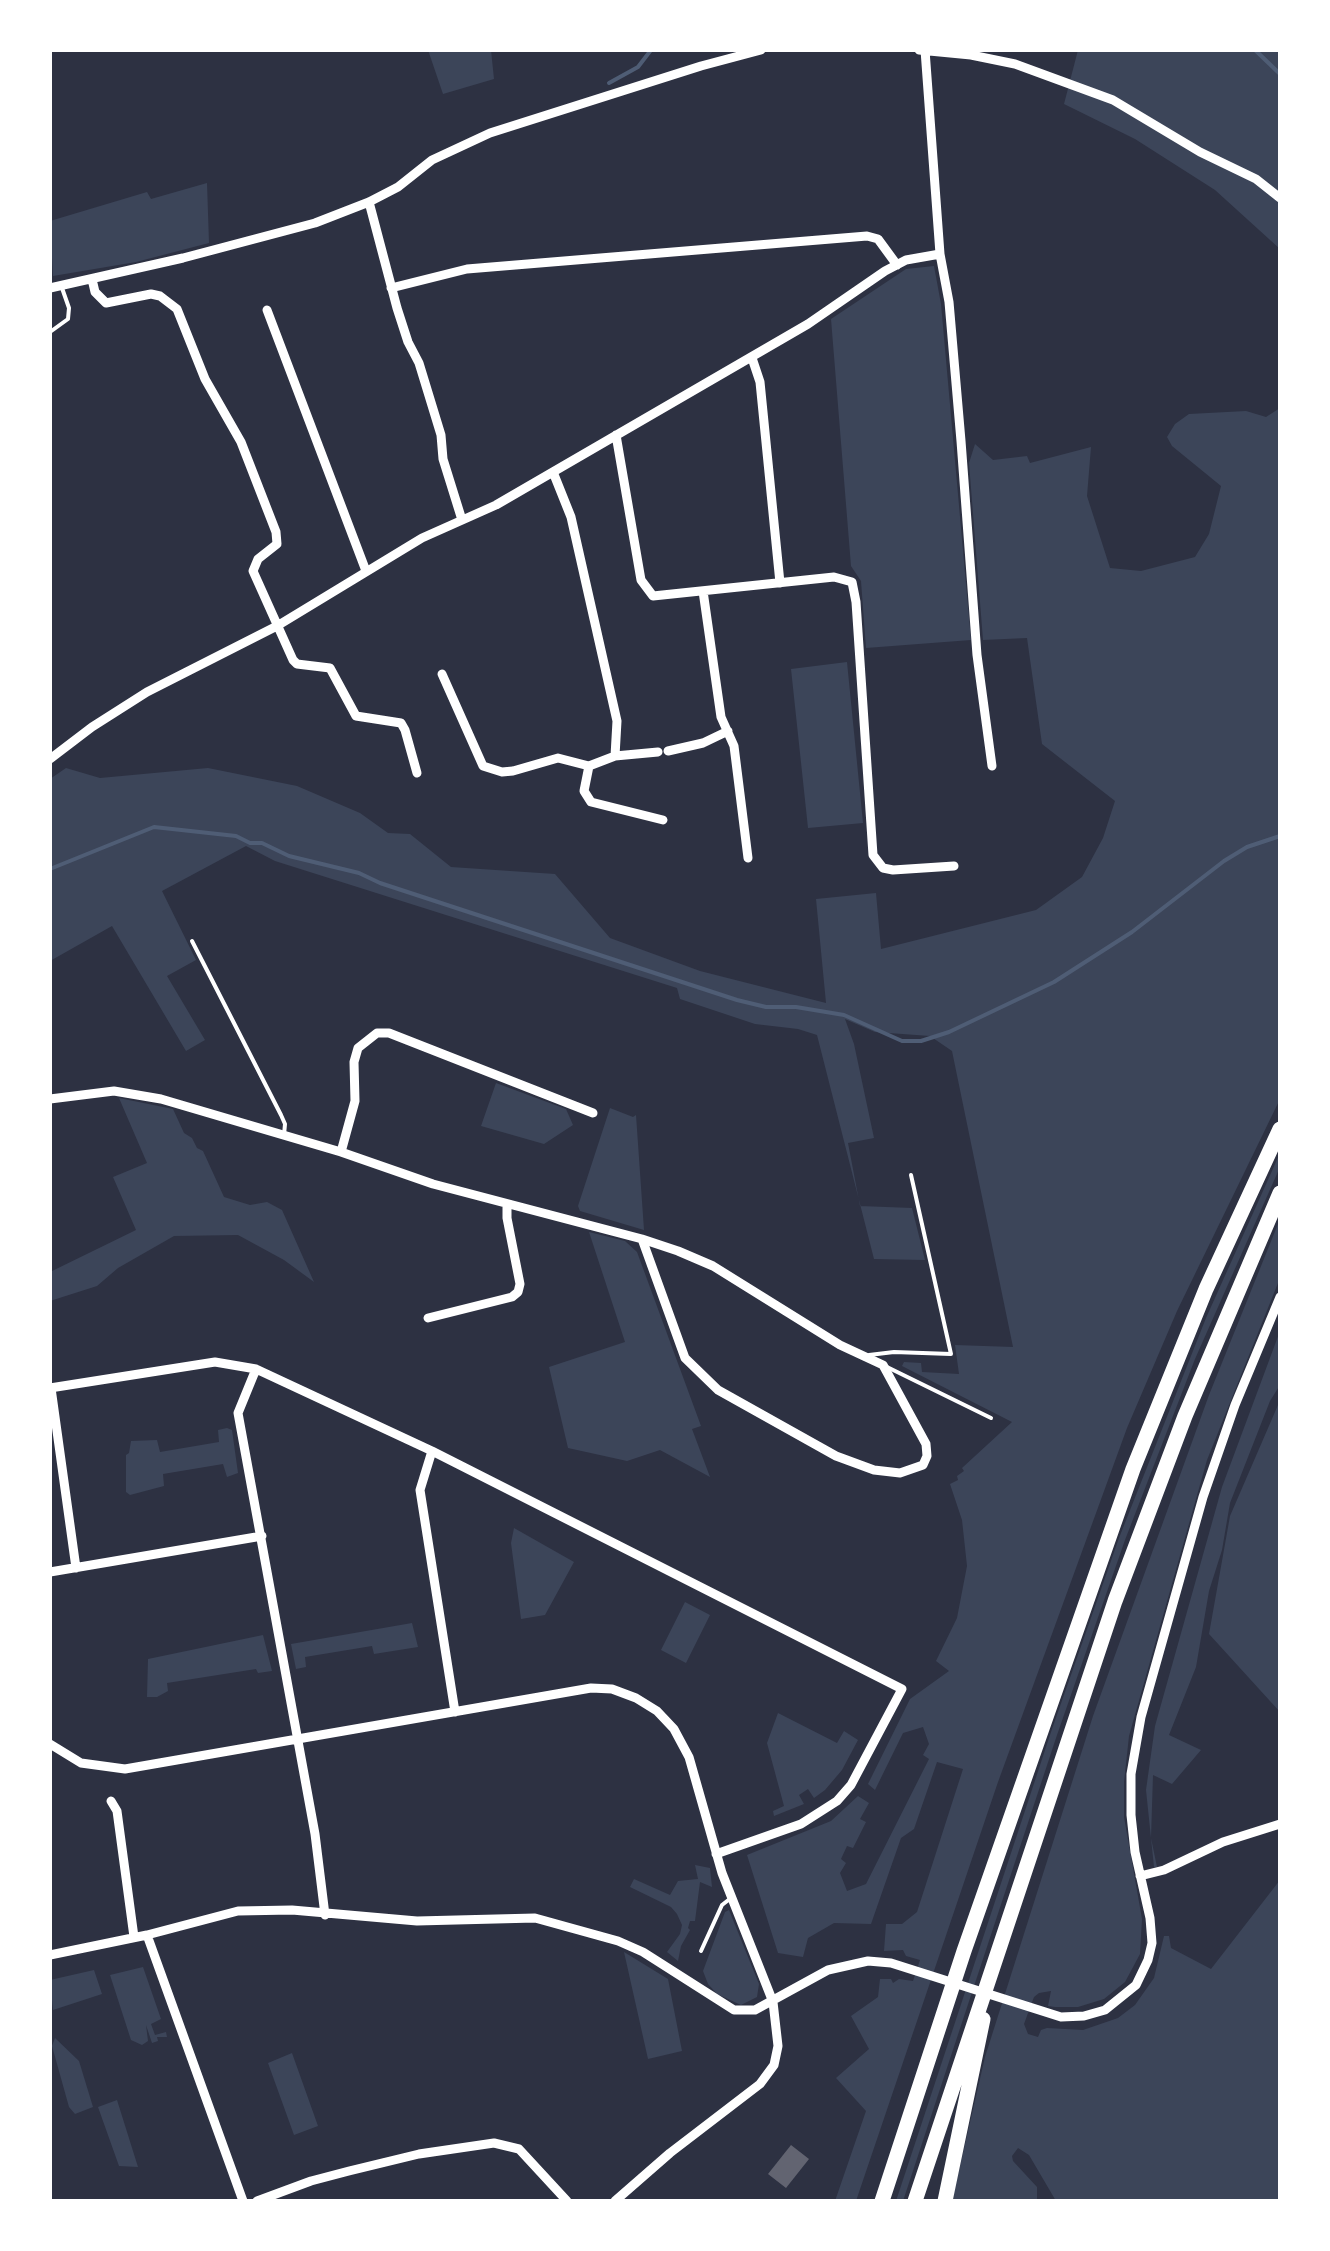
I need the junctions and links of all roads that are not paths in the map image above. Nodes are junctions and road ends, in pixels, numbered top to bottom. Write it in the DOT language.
graph roads {
  1 [pos="762,50"];
  2 [pos="922,50"];
  3 [pos="1280,198"];
  4 [pos="369,202"];
  5 [pos="940,254"];
  6 [pos="897,264"];
  7 [pos="92,279"];
  8 [pos="61,285"];
  9 [pos="50,288"];
  10 [pos="391,288"];
  11 [pos="267,310"];
  12 [pos="50,332"];
  13 [pos="752,358"];
  14 [pos="616,436"];
  15 [pos="553,472"];
  16 [pos="462,520"];
  17 [pos="366,571"];
  18 [pos="780,583"];
  19 [pos="704,592"];
  20 [pos="277,626"];
  21 [pos="442,674"];
  22 [pos="728,731"];
  23 [pos="615,756"];
  24 [pos="50,759"];
  25 [pos="589,766"];
  26 [pos="992,766"];
  27 [pos="418,773"];
  28 [pos="663,820"];
  29 [pos="748,858"];
  30 [pos="954,866"];
  31 [pos="192,941"];
  32 [pos="50,1099"];
  33 [pos="593,1113"];
  34 [pos="1280,1128"];
  35 [pos="284,1136"];
  36 [pos="341,1152"];
  37 [pos="911,1176"];
  38 [pos="1280,1193"];
  39 [pos="507,1204"];
  40 [pos="642,1239"];
  41 [pos="1280,1297"];
  42 [pos="428,1318"];
  43 [pos="864,1356"];
  44 [pos="883,1365"];
  45 [pos="256,1370"];
  46 [pos="50,1388"];
  47 [pos="991,1418"];
  48 [pos="432,1452"];
  49 [pos="262,1536"];
  50 [pos="76,1568"];
  51 [pos="50,1572"];
  52 [pos="456,1712"];
  53 [pos="296,1740"];
  54 [pos="50,1744"];
  55 [pos="110,1801"];
  56 [pos="1280,1824"];
  57 [pos="716,1854"];
  58 [pos="1140,1876"];
  59 [pos="731,1898"];
  60 [pos="325,1914"];
  61 [pos="147,1935"];
  62 [pos="134,1938"];
  63 [pos="701,1951"];
  64 [pos="50,1955"];
  65 [pos="992,1966"];
  66 [pos="773,2002"];
  67 [pos="243,2201"];
  68 [pos="258,2201"];
  69 [pos="567,2201"];
  70 [pos="616,2201"];
  71 [pos="882,2201"];
  72 [pos="915,2201"];
  73 [pos="945,2201"];
  1 -- 4 [label="street"];
  2 -- 3 [label="street"];
  2 -- 5 [label="street"];
  4 -- 7 [label="street"];
  4 -- 10 [label="street"];
  5 -- 6 [label="street"];
  5 -- 26 [label="street"];
  6 -- 10 [label="street"];
  6 -- 13 [label="street"];
  7 -- 8 [label="street"];
  7 -- 20 [label="street"];
  8 -- 9 [label="street"];
  8 -- 12 [label="lane"];
  10 -- 16 [label="street"];
  11 -- 17 [label="street"];
  13 -- 14 [label="street"];
  13 -- 18 [label="street"];
  14 -- 15 [label="street"];
  14 -- 19 [label="street"];
  15 -- 16 [label="street"];
  15 -- 23 [label="street"];
  16 -- 17 [label="street"];
  17 -- 20 [label="street"];
  18 -- 19 [label="street"];
  18 -- 30 [label="street"];
  19 -- 22 [label="street"];
  20 -- 24 [label="street"];
  20 -- 27 [label="street"];
  21 -- 25 [label="street"];
  22 -- 23 [label="street"];
  22 -- 29 [label="street"];
  23 -- 25 [label="street"];
  25 -- 28 [label="street"];
  31 -- 35 [label="lane"];
  32 -- 35 [label="street"];
  33 -- 36 [label="street"];
  34 -- 71 [label="highway"];
  35 -- 36 [label="street"];
  36 -- 39 [label="street"];
  37 -- 43 [label="lane"];
  38 -- 65 [label="highway"];
  39 -- 40 [label="street"];
  39 -- 42 [label="street"];
  40 -- 43 [label="street"];
  40 -- 44 [label="street"];
  41 -- 58 [label="street"];
  43 -- 44 [label="street"];
  44 -- 47 [label="lane"];
  45 -- 46 [label="street"];
  45 -- 48 [label="street"];
  45 -- 49 [label="street"];
  46 -- 50 [label="street"];
  48 -- 52 [label="street"];
  48 -- 57 [label="street"];
  49 -- 50 [label="street"];
  49 -- 53 [label="street"];
  50 -- 51 [label="street"];
  52 -- 53 [label="street"];
  52 -- 57 [label="street"];
  53 -- 54 [label="street"];
  53 -- 60 [label="street"];
  55 -- 62 [label="street"];
  56 -- 58 [label="street"];
  57 -- 59 [label="street"];
  58 -- 66 [label="street"];
  59 -- 63 [label="lane"];
  59 -- 66 [label="street"];
  60 -- 61 [label="street"];
  60 -- 66 [label="street"];
  61 -- 62 [label="street"];
  61 -- 67 [label="street"];
  62 -- 64 [label="street"];
  65 -- 72 [label="highway"];
  65 -- 73 [label="highway"];
  66 -- 70 [label="street"];
  68 -- 69 [label="street"];
}
